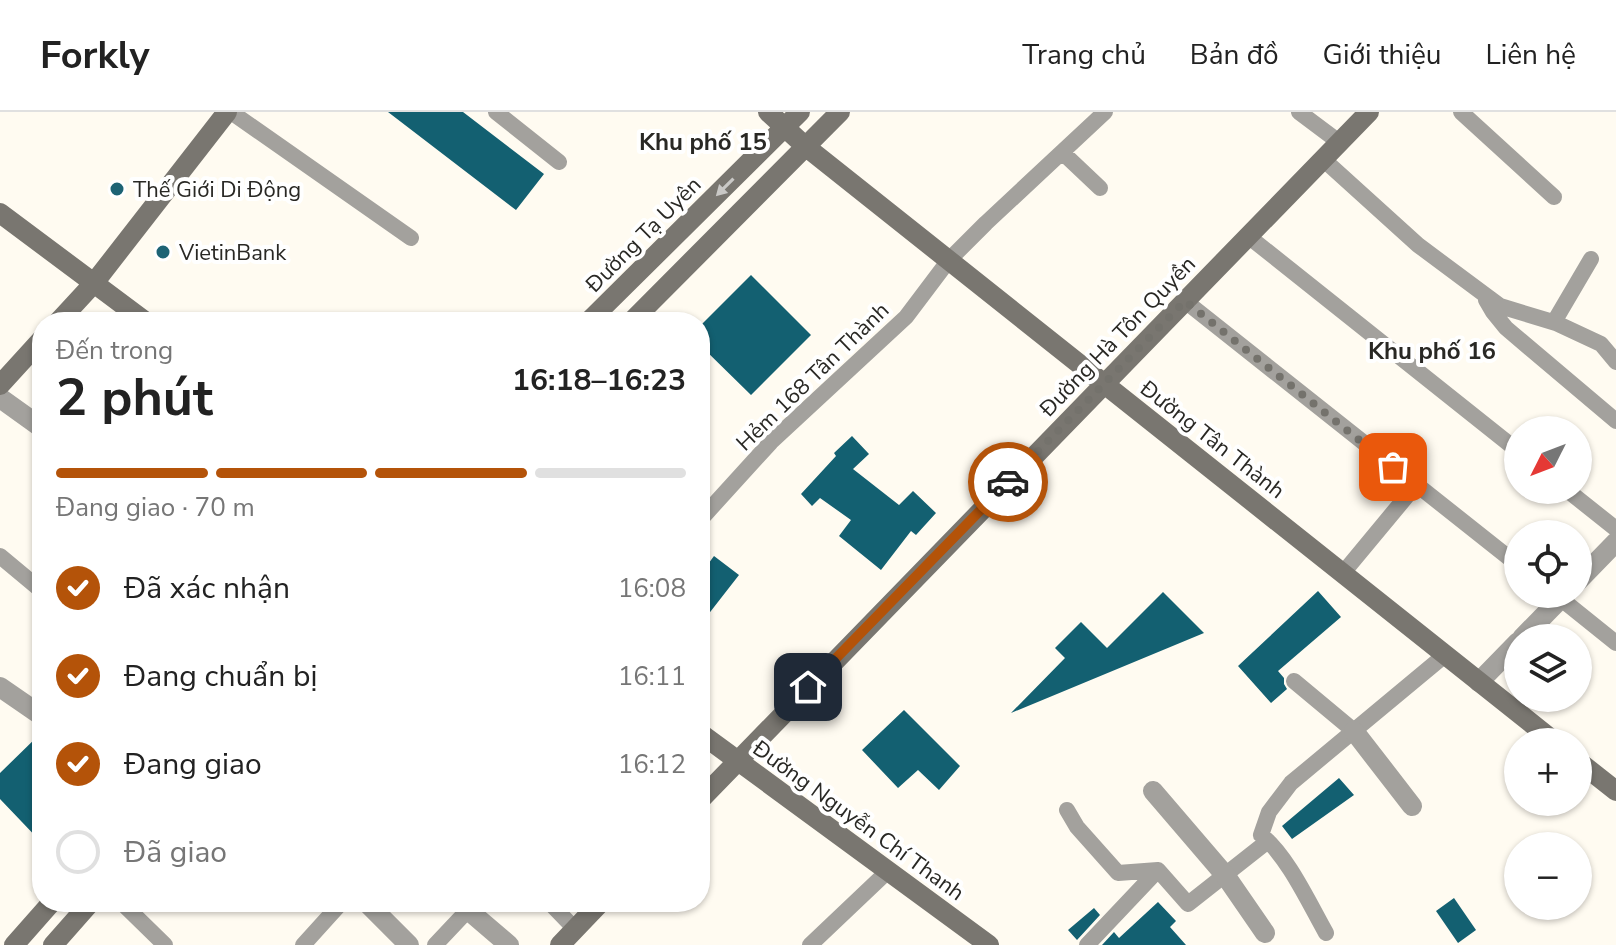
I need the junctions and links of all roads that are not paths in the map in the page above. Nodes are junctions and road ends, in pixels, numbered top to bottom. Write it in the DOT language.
graph roads {
  1 [pos="229,112"];
  2 [pos="496,112"];
  3 [pos="768,112"];
  4 [pos="840,112"];
  5 [pos="1105,112"];
  6 [pos="1299,112"];
  7 [pos="1369,112"];
  8 [pos="1461,112"];
  9 [pos="793,119"];
  10 [pos="1339,142"];
  11 [pos="805,146"];
  12 [pos="1063,153"];
  13 [pos="1323,159"];
  14 [pos="559,162"];
  15 [pos="1100,188"];
  16 [pos="1554,197"];
  17 [pos="0,213"];
  18 [pos="1248,236"];
  19 [pos="411,238"];
  20 [pos="1591,259"];
  21 [pos="949,260"];
  22 [pos="94,283"];
  23 [pos="1482,292"];
  24 [pos="1185,301"];
  25 [pos="67,312"];
  26 [pos="133,312"];
  27 [pos="598,312"];
  28 [pos="641,312"];
  29 [pos="1554,322"];
  30 [pos="32,350"];
  31 [pos="1616,362"];
  32 [pos="1104,383"];
  33 [pos="0,385"];
  34 [pos="0,398"];
  35 [pos="32,421"];
  36 [pos="1616,421"];
  37 [pos="1504,440"];
  38 [pos="1416,485"];
  39 [pos="1585,504"];
  40 [pos="710,509"];
  41 [pos="1616,529"];
  42 [pos="1616,542"];
  43 [pos="1504,554"];
  44 [pos="0,556"];
  45 [pos="1592,567"];
  46 [pos="1343,573"];
  47 [pos="32,583"];
  48 [pos="1548,608"];
  49 [pos="1575,608"];
  50 [pos="1534,624"];
  51 [pos="1616,643"];
  52 [pos="1445,655"];
  53 [pos="1504,656"];
  54 [pos="1294,681"];
  55 [pos="1479,682"];
  56 [pos="0,687"];
  57 [pos="32,709"];
  58 [pos="1537,728"];
  59 [pos="1354,731"];
  60 [pos="710,740"];
  61 [pos="738,761"];
  62 [pos="1592,772"];
  63 [pos="710,790"];
  64 [pos="1153,791"];
  65 [pos="1616,791"];
  66 [pos="1412,806"];
  67 [pos="1067,810"];
  68 [pos="1264,838"];
  69 [pos="1158,870"];
  70 [pos="888,871"];
  71 [pos="1225,875"];
  72 [pos="43,912"];
  73 [pos="82,912"];
  74 [pos="131,912"];
  75 [pos="333,912"];
  76 [pos="376,912"];
  77 [pos="460,912"];
  78 [pos="471,912"];
  79 [pos="555,912"];
  80 [pos="593,912"];
  81 [pos="1265,933"];
  82 [pos="1326,933"];
  83 [pos="570,939"];
  84 [pos="14,945"];
  85 [pos="53,945"];
  86 [pos="165,945"];
  87 [pos="303,945"];
  88 [pos="409,945"];
  89 [pos="435,945"];
  90 [pos="509,945"];
  91 [pos="810,945"];
  92 [pos="989,945"];
  93 [pos="1087,945"];
  1 -- 19 [label="lane"];
  1 -- 22 [label="street"];
  2 -- 14 [label="lane"];
  3 -- 9 [label="street, Đường Tân Thành"];
  4 -- 11 [label="street"];
  5 -- 12 [label="lane, Hẻm 168 Tân Thành"];
  6 -- 10 [label="lane"];
  7 -- 10 [label="street, Đường Hà Tôn Quyền"];
  8 -- 16 [label="lane"];
  9 -- 11 [label="street, Đường Tân Thành"];
  9 -- 27 [label="street, Đường Tạ Uyên, one-way"];
  10 -- 13 [label="street, Đường Hà Tôn Quyền"];
  11 -- 21 [label="street, Đường Tân Thành"];
  11 -- 28 [label="street"];
  12 -- 15 [label="lane"];
  12 -- 21 [label="lane, Hẻm 168 Tân Thành"];
  13 -- 18 [label="street, Đường Hà Tôn Quyền"];
  13 -- 23 [label="lane"];
  17 -- 22 [label="street"];
  18 -- 24 [label="street, Đường Hà Tôn Quyền"];
  18 -- 37 [label="lane"];
  20 -- 29 [label="lane"];
  21 -- 32 [label="street, Đường Tân Thành"];
  21 -- 40 [label="lane, Hẻm 168 Tân Thành"];
  22 -- 25 [label="street"];
  22 -- 26 [label="street"];
  23 -- 29 [label="lane"];
  23 -- 36 [label="lane"];
  24 -- 32 [label="street, Đường Hà Tôn Quyền"];
  24 -- 38 [label="lane"];
  29 -- 31 [label="lane"];
  30 -- 33 [label="street"];
  32 -- 46 [label="street, Đường Tân Thành"];
  32 -- 61 [label="street, Đường Hà Tôn Quyền"];
  34 -- 35 [label="street"];
  38 -- 43 [label="lane"];
  38 -- 46 [label="lane"];
  39 -- 41 [label="lane"];
  42 -- 45 [label="street"];
  44 -- 47 [label="lane"];
  46 -- 52 [label="street, Đường Tân Thành"];
  48 -- 50 [label="street"];
  49 -- 51 [label="lane"];
  52 -- 55 [label="street, Đường Tân Thành"];
  52 -- 59 [label="lane"];
  53 -- 55 [label="street"];
  54 -- 59 [label="lane"];
  55 -- 58 [label="street, Đường Tân Thành"];
  56 -- 57 [label="street"];
  59 -- 66 [label="street"];
  59 -- 68 [label="lane"];
  60 -- 61 [label="street, Đường Nguyễn Chí Thanh"];
  61 -- 63 [label="street, Đường Hà Tôn Quyền"];
  61 -- 70 [label="street, Đường Nguyễn Chí Thanh"];
  62 -- 65 [label="street"];
  64 -- 71 [label="street"];
  67 -- 69 [label="lane"];
  68 -- 71 [label="lane"];
  68 -- 82 [label="lane"];
  69 -- 71 [label="lane"];
  69 -- 93 [label="lane"];
  70 -- 91 [label="lane"];
  70 -- 92 [label="street, Đường Nguyễn Chí Thanh"];
  71 -- 81 [label="street"];
  72 -- 84 [label="street"];
  73 -- 85 [label="street"];
  74 -- 86 [label="lane"];
  75 -- 87 [label="lane"];
  76 -- 88 [label="street"];
  77 -- 89 [label="lane"];
  78 -- 90 [label="street"];
  79 -- 83 [label="lane"];
  80 -- 83 [label="street"];
}
